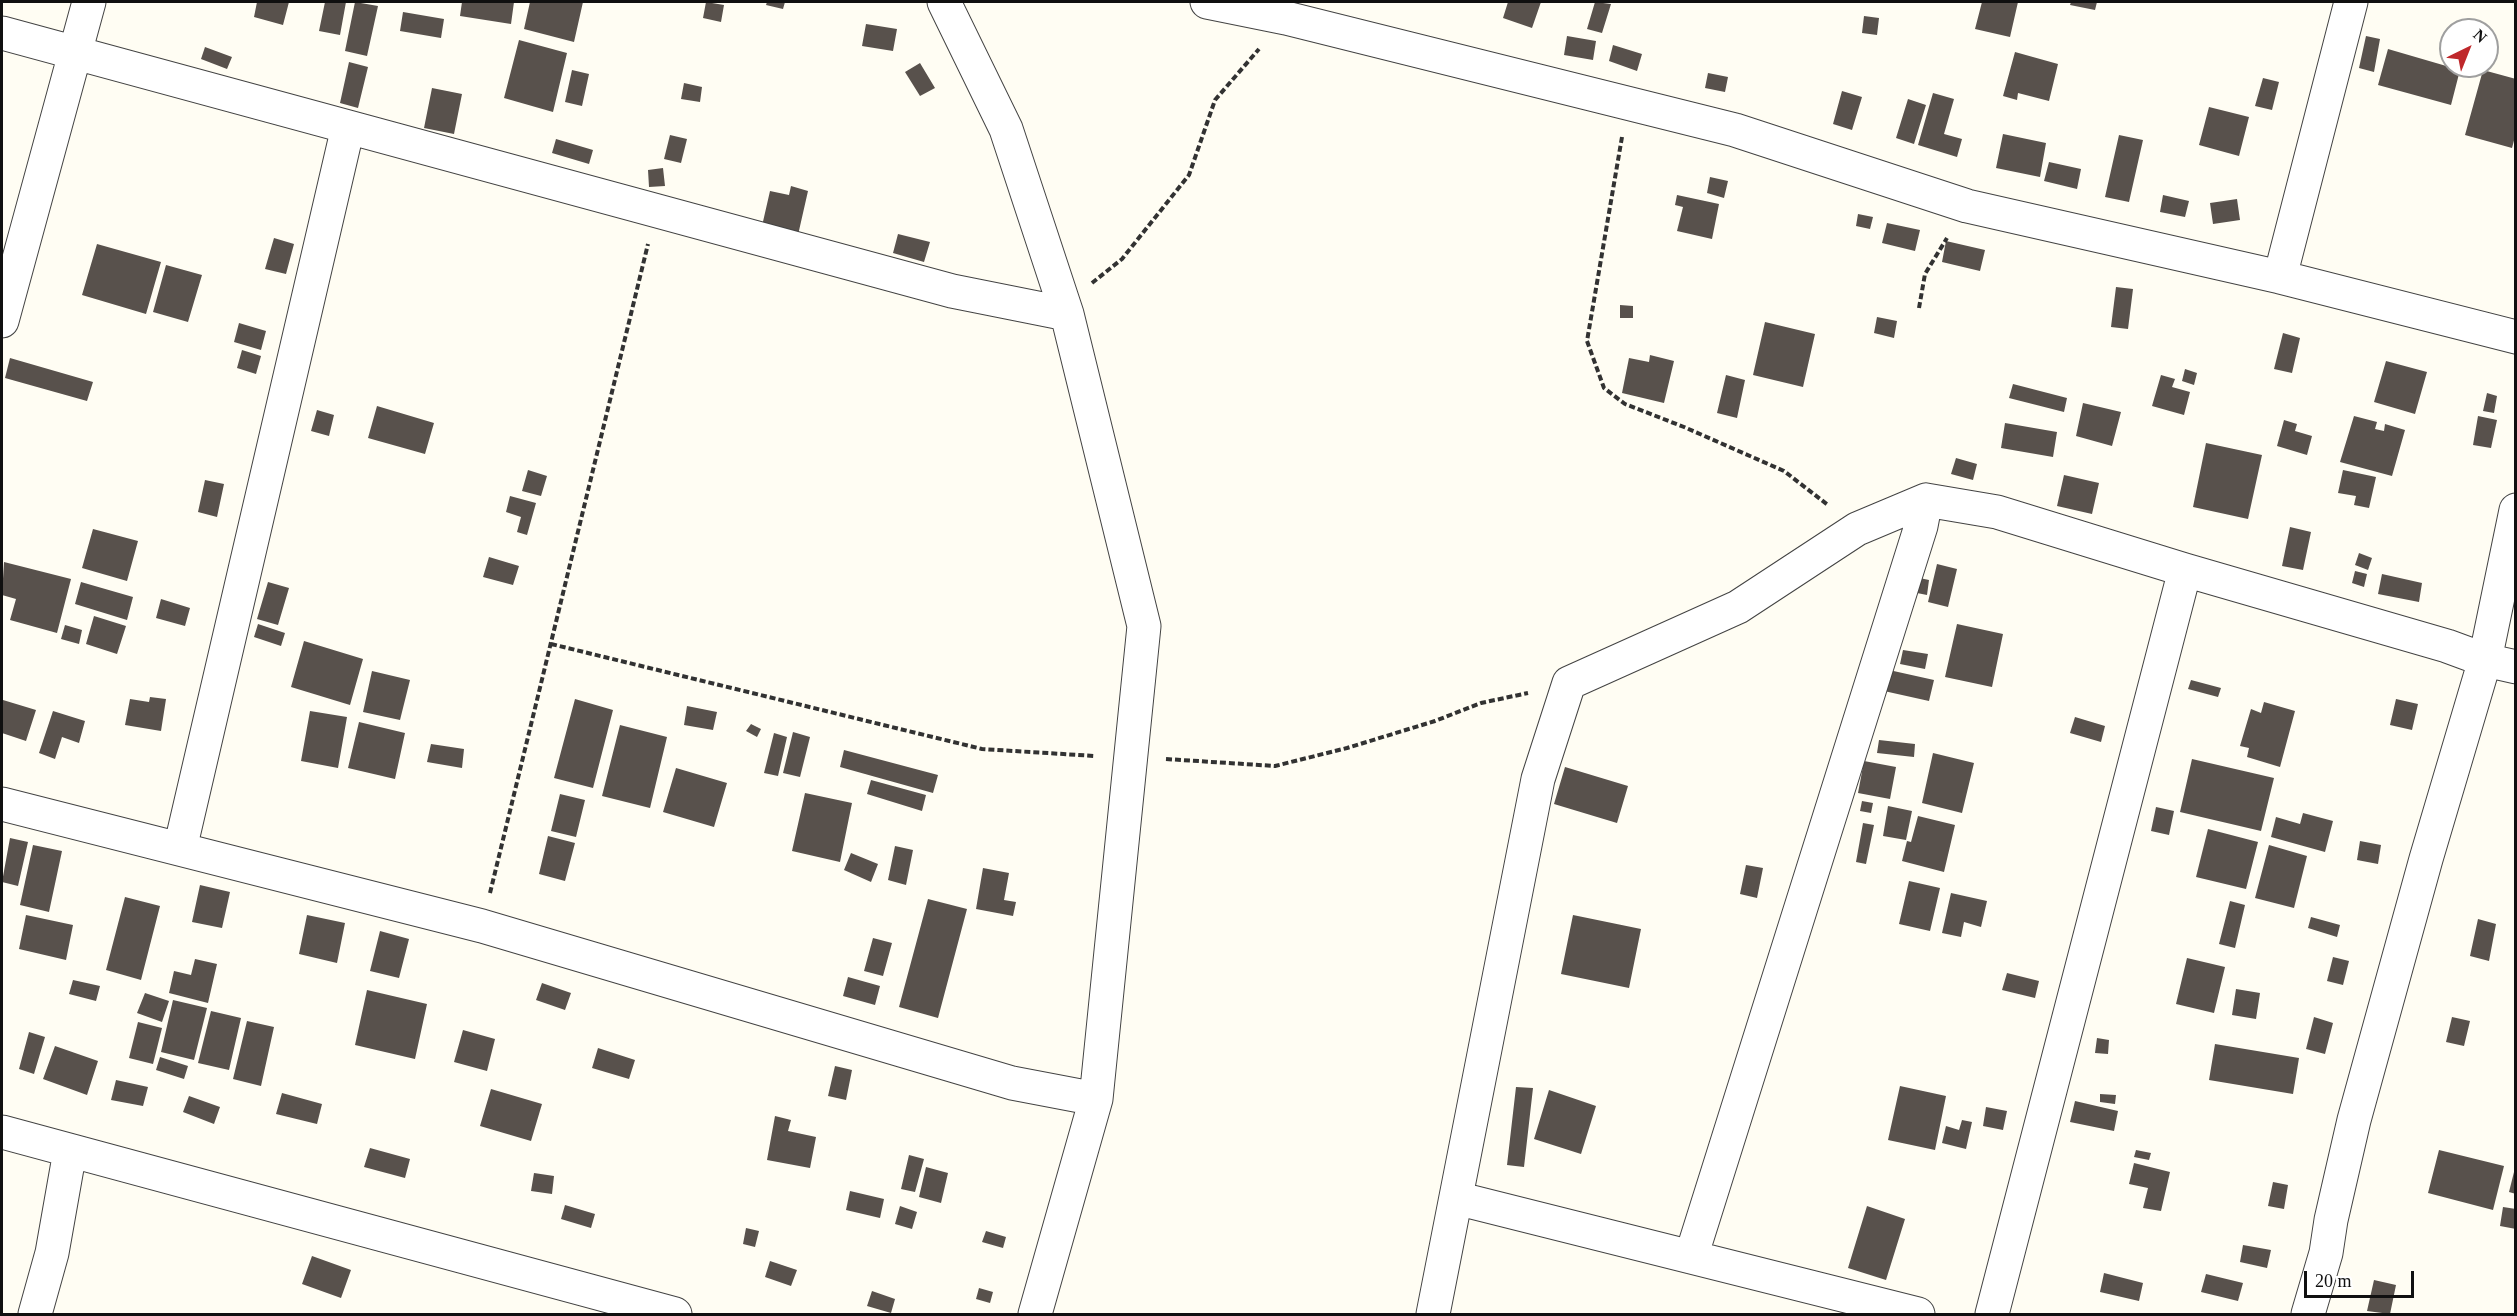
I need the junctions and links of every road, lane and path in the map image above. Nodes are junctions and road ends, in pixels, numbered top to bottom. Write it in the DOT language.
graph roads {
  1 [pos="89,2"];
  2 [pos="944,2"];
  3 [pos="1207,2"];
  4 [pos="2351,2"];
  5 [pos="1287,10"];
  6 [pos="2,33"];
  7 [pos="75,53"];
  8 [pos="1627,104"];
  9 [pos="348,127"];
  10 [pos="1966,206"];
  11 [pos="656,211"];
  12 [pos="2280,277"];
  13 [pos="1919,308"];
  14 [pos="1066,314"];
  15 [pos="2,321"];
  16 [pos="2516,337"];
  17 [pos="1926,501"];
  18 [pos="2516,510"];
  19 [pos="1857,529"];
  20 [pos="2185,570"];
  21 [pos="551,645"];
  22 [pos="2500,663"];
  23 [pos="1569,683"];
  24 [pos="1129,757"];
  25 [pos="2,804"];
  26 [pos="180,849"];
  27 [pos="482,926"];
  28 [pos="1096,1099"];
  29 [pos="2,1132"];
  30 [pos="70,1151"];
  31 [pos="1456,1197"];
  32 [pos="1691,1257"];
  33 [pos="35,1314"];
  34 [pos="675,1314"];
  35 [pos="1035,1314"];
  36 [pos="1433,1314"];
  37 [pos="1918,1314"];
  38 [pos="1992,1314"];
  39 [pos="2308,1314"];
  1 -- 7 [label="street"];
  2 -- 14 [label="street"];
  3 -- 5 [label="street"];
  4 -- 12 [label="street"];
  5 -- 8 [label="street"];
  5 -- 14 [label="path"];
  6 -- 7 [label="street"];
  7 -- 9 [label="street"];
  7 -- 15 [label="street"];
  8 -- 10 [label="street"];
  8 -- 19 [label="path"];
  9 -- 11 [label="street"];
  9 -- 26 [label="street"];
  10 -- 12 [label="street"];
  10 -- 13 [label="path"];
  11 -- 14 [label="street"];
  11 -- 21 [label="path"];
  12 -- 16 [label="street"];
  14 -- 24 [label="street"];
  17 -- 19 [label="street"];
  17 -- 20 [label="street"];
  17 -- 32 [label="street"];
  18 -- 22 [label="street"];
  19 -- 23 [label="street"];
  20 -- 22 [label="street"];
  20 -- 38 [label="street"];
  21 -- 24 [label="path"];
  21 -- 27 [label="path"];
  22 -- 39 [label="street"];
  23 -- 24 [label="path"];
  23 -- 31 [label="street"];
  24 -- 28 [label="street"];
  25 -- 26 [label="street"];
  26 -- 27 [label="street"];
  27 -- 28 [label="street"];
  28 -- 35 [label="street"];
  29 -- 30 [label="street"];
  30 -- 33 [label="street"];
  30 -- 34 [label="street"];
  31 -- 32 [label="street"];
  31 -- 36 [label="street"];
  32 -- 37 [label="street"];
}
